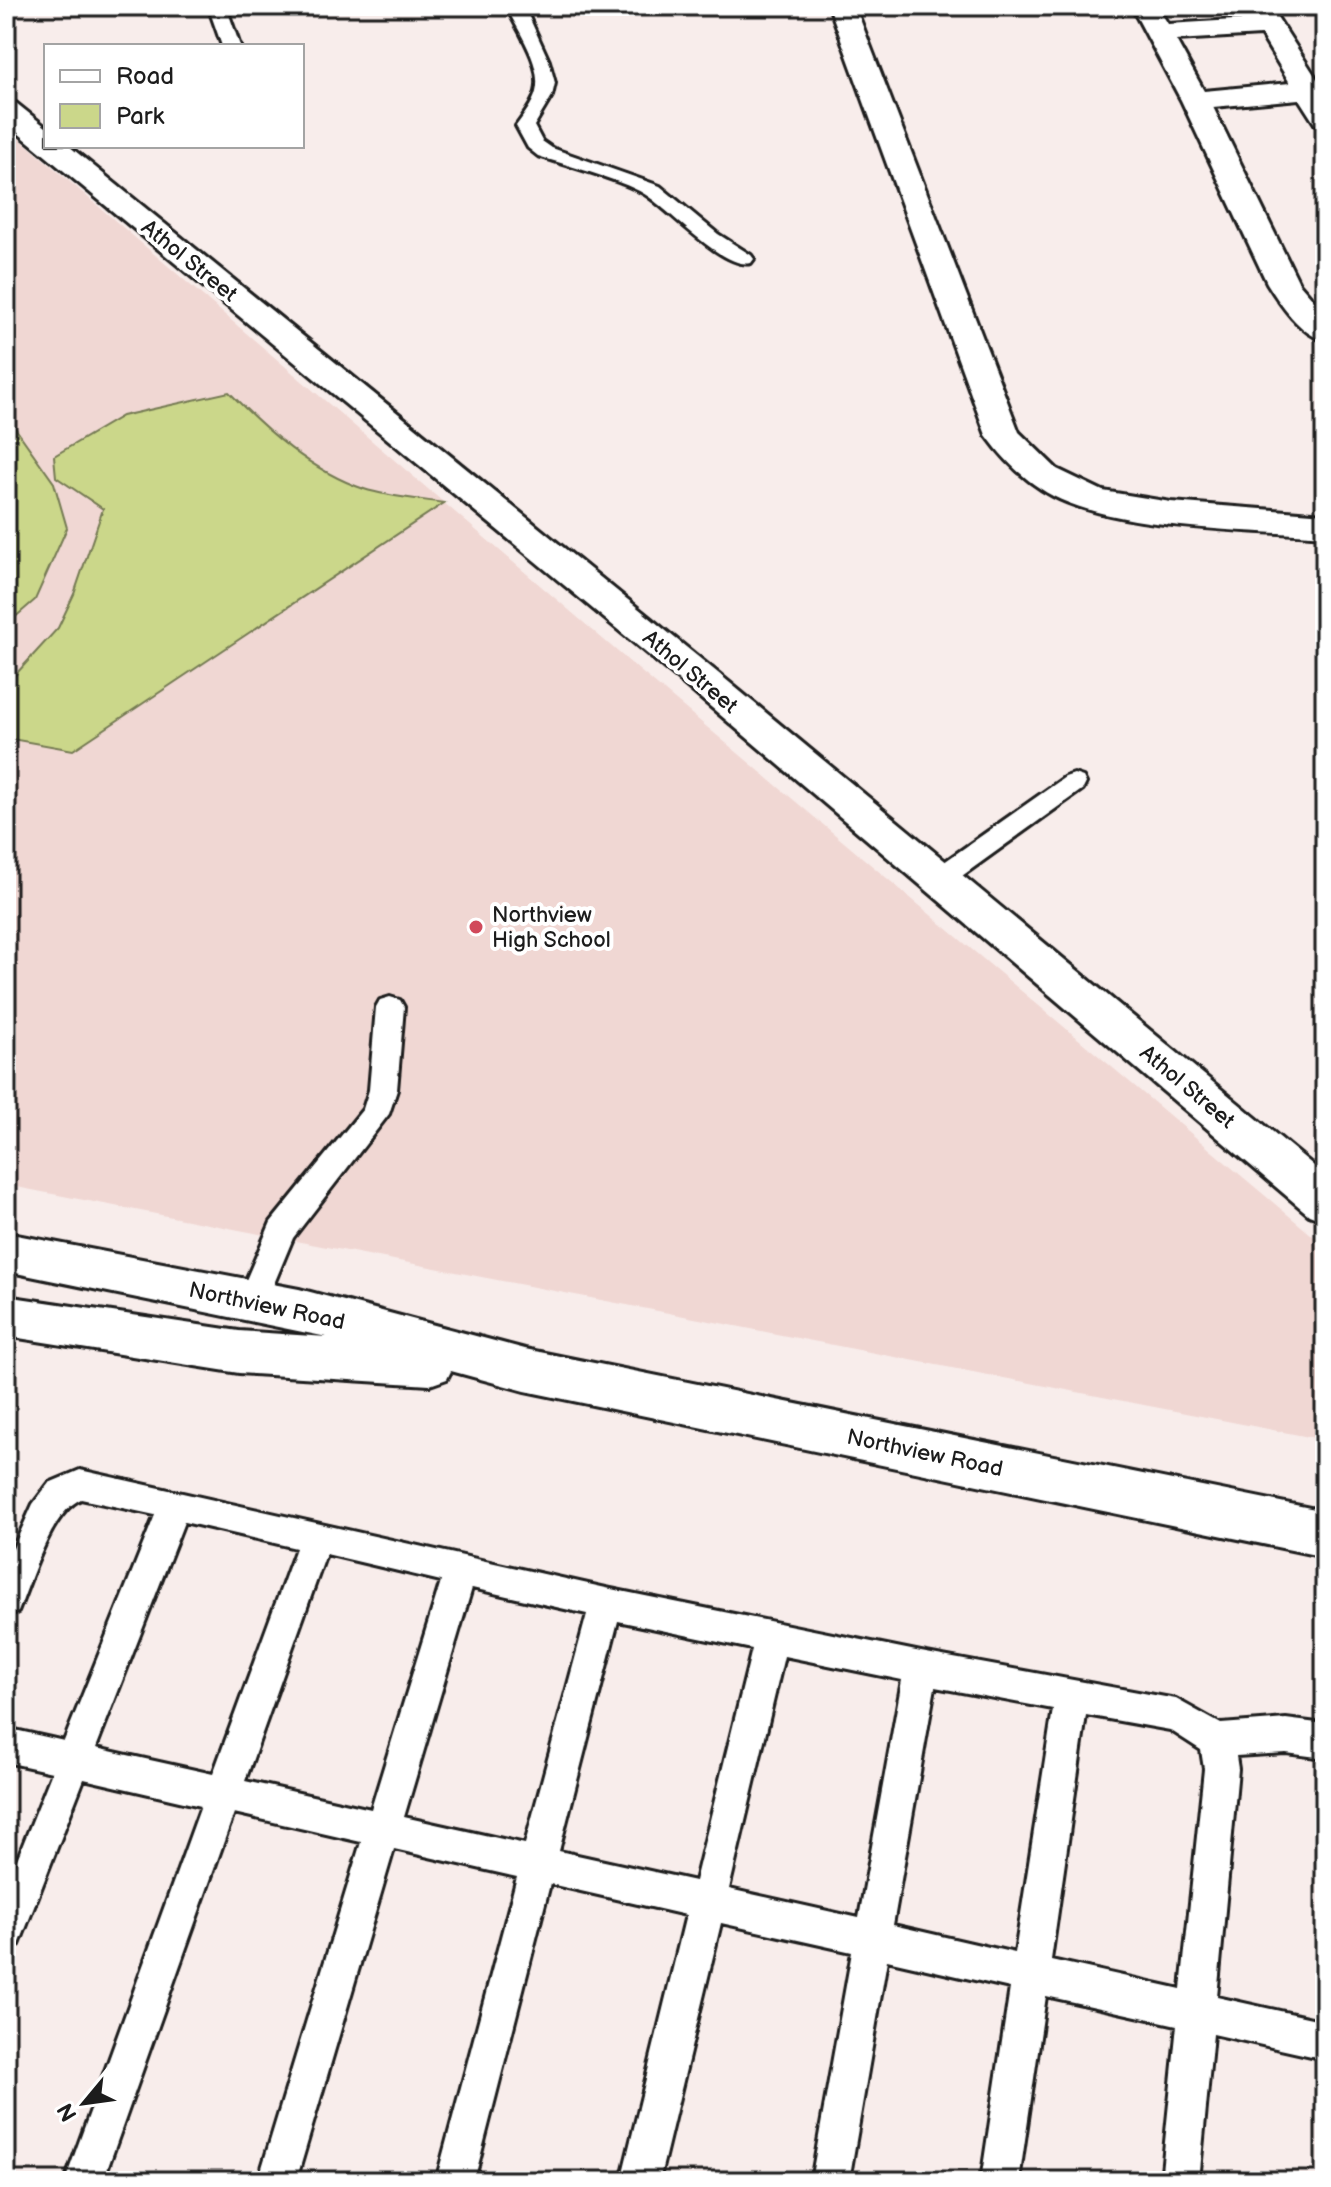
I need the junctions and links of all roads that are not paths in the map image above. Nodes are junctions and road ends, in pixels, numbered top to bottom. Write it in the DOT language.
graph roads {
  1 [pos="217,6"];
  2 [pos="515,6"];
  3 [pos="842,6"];
  4 [pos="1144,6"];
  5 [pos="1263,16"];
  6 [pos="1159,33"];
  7 [pos="230,44"];
  8 [pos="1310,90"];
  9 [pos="1195,100"];
  10 [pos="6,109"];
  11 [pos="1325,118"];
  12 [pos="44,140"];
  13 [pos="53,148"];
  14 [pos="744,259"];
  15 [pos="1325,331"];
  16 [pos="1325,525"];
  17 [pos="1074,783"];
  18 [pos="939,879"];
  19 [pos="390,1007"];
  20 [pos="1325,1202"];
  21 [pos="6,1252"];
  22 [pos="252,1301"];
  23 [pos="6,1316"];
  24 [pos="525,1370"];
  25 [pos="175,1505"];
  26 [pos="1325,1534"];
  27 [pos="315,1539"];
  28 [pos="460,1572"];
  29 [pos="6,1601"];
  30 [pos="606,1603"];
  31 [pos="772,1637"];
  32 [pos="921,1668"];
  33 [pos="1072,1694"];
  34 [pos="1217,1741"];
  35 [pos="1325,1741"];
  36 [pos="6,1745"];
  37 [pos="6,1932"];
  38 [pos="1325,2040"];
  39 [pos="84,2181"];
  40 [pos="277,2181"];
  41 [pos="455,2181"];
  42 [pos="640,2181"];
  43 [pos="830,2181"];
  44 [pos="1000,2181"];
  45 [pos="1180,2181"];
  1 -- 7 [label="lane"];
  2 -- 14 [label="lane"];
  3 -- 16 [label="main road"];
  4 -- 6 [label="main road"];
  5 -- 6 [label="main road"];
  5 -- 8 [label="main road"];
  6 -- 9 [label="main road"];
  8 -- 9 [label="main road"];
  8 -- 11 [label="main road"];
  9 -- 15 [label="main road"];
  10 -- 12 [label="main road"];
  13 -- 18 [label="main road, Athol Street"];
  17 -- 18 [label="lane"];
  18 -- 20 [label="main road, Athol Street"];
  19 -- 22 [label="lane"];
  21 -- 22 [label="main road, Northview Road"];
  22 -- 24 [label="main road, Northview Road"];
  23 -- 24 [label="main road, Northview Road"];
  24 -- 26 [label="main road, Northview Road"];
  25 -- 27 [label="lane"];
  25 -- 29 [label="lane"];
  25 -- 37 [label="lane"];
  27 -- 28 [label="lane"];
  27 -- 39 [label="lane"];
  28 -- 30 [label="lane"];
  28 -- 40 [label="lane"];
  30 -- 31 [label="lane"];
  30 -- 41 [label="lane"];
  31 -- 32 [label="lane"];
  31 -- 42 [label="lane"];
  32 -- 33 [label="lane"];
  32 -- 43 [label="lane"];
  33 -- 34 [label="lane"];
  33 -- 44 [label="lane"];
  34 -- 35 [label="lane"];
  34 -- 45 [label="lane"];
  36 -- 38 [label="lane"];
}
